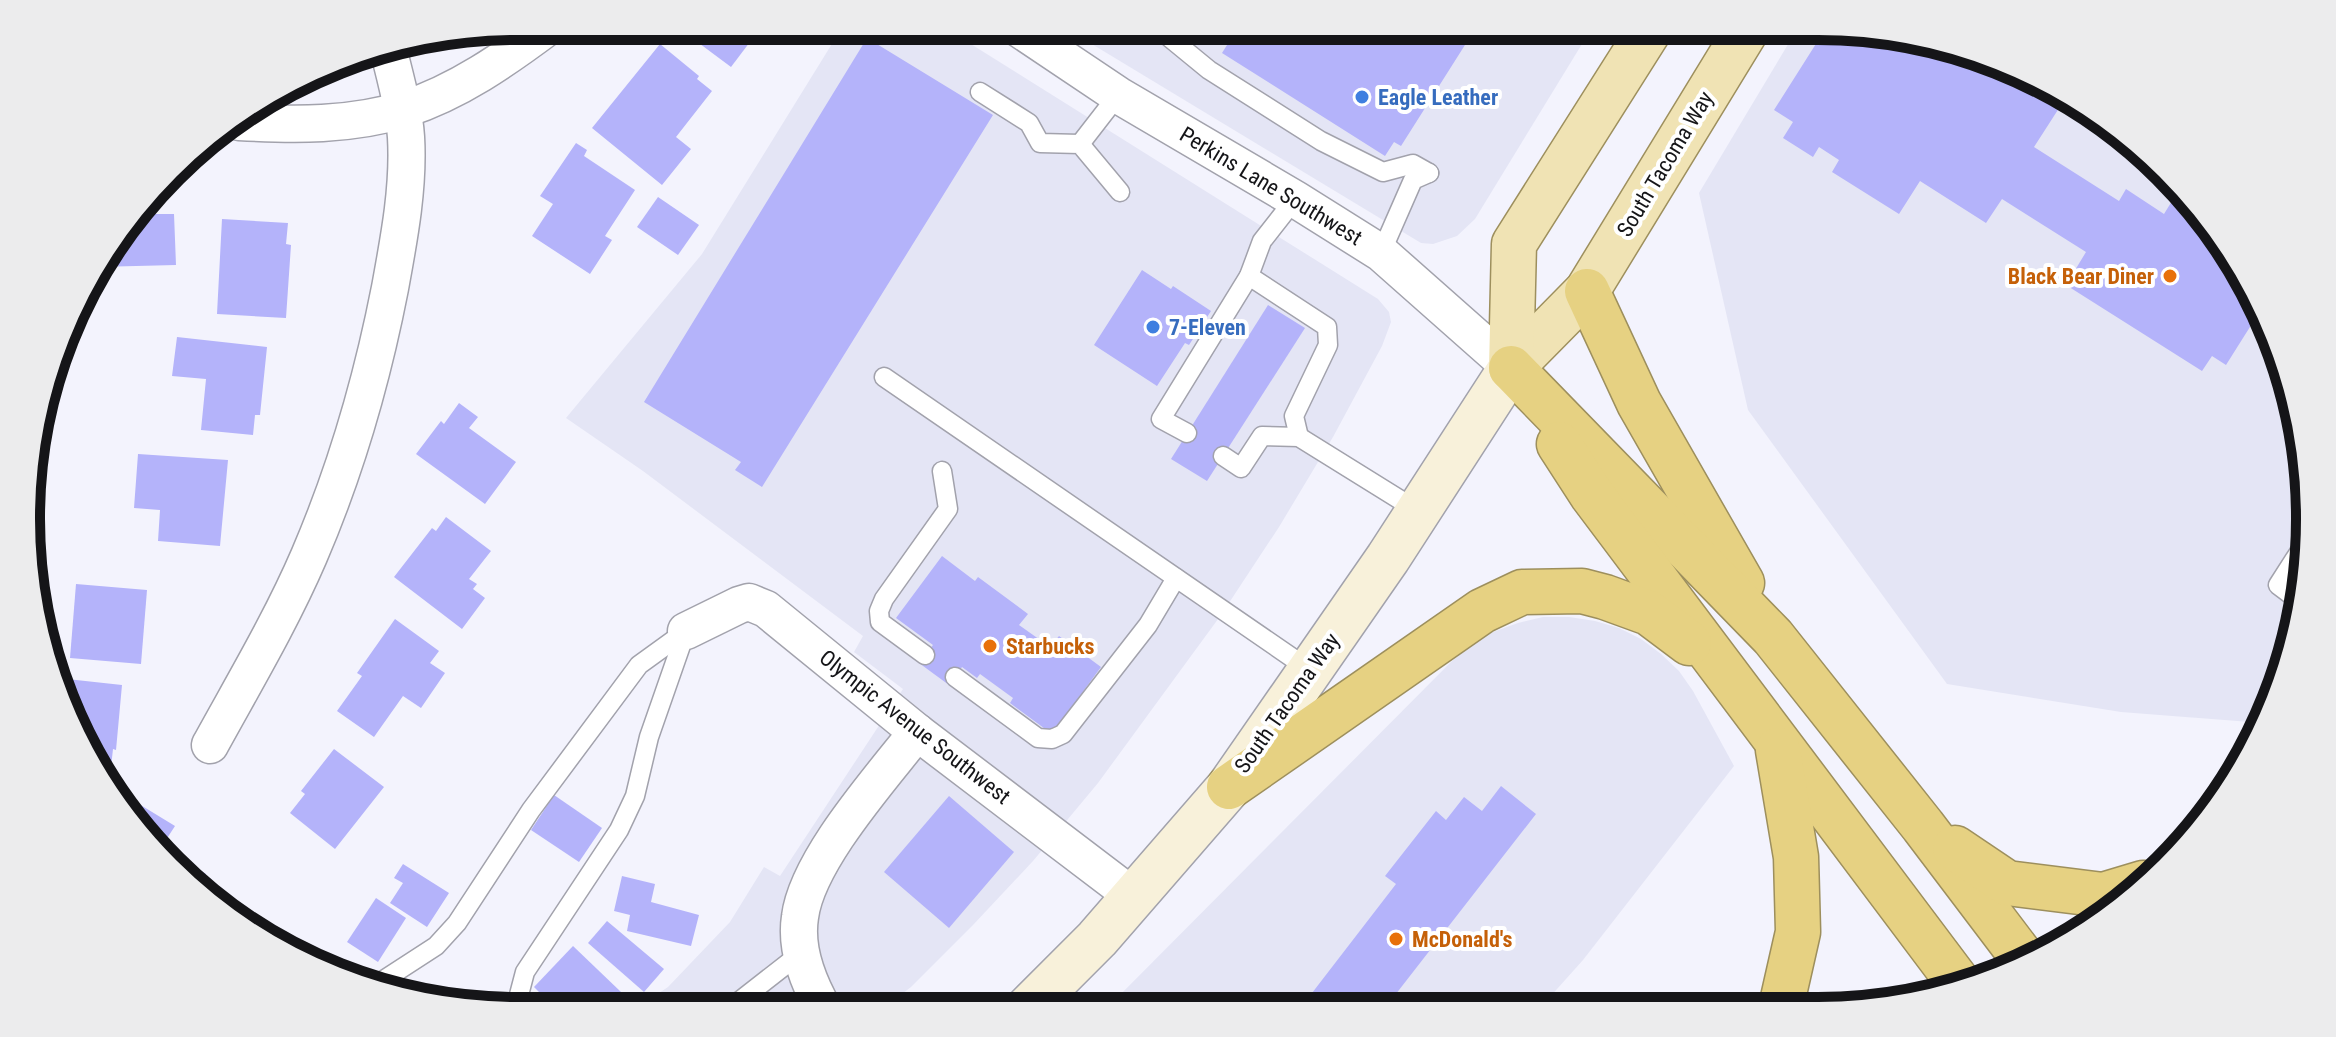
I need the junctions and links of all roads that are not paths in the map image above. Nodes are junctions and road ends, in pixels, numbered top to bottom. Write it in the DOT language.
graph roads {
  1 [pos="529,40"];
  2 [pos="1036,40"];
  3 [pos="1172,40"];
  4 [pos="1643,40"];
  5 [pos="1740,40"];
  6 [pos="390,57"];
  7 [pos="980,92"];
  8 [pos="1118,95"];
  9 [pos="403,109"];
  10 [pos="251,123"];
  11 [pos="1080,144"];
  12 [pos="1120,192"];
  13 [pos="1295,199"];
  14 [pos="1381,253"];
  15 [pos="1249,276"];
  16 [pos="1587,291"];
  17 [pos="1511,368"];
  18 [pos="884,377"];
  19 [pos="1187,433"];
  20 [pos="1299,437"];
  21 [pos="1223,456"];
  22 [pos="942,471"];
  23 [pos="1418,511"];
  24 [pos="2294,560"];
  25 [pos="1176,578"];
  26 [pos="2290,594"];
  27 [pos="686,631"];
  28 [pos="1773,637"];
  29 [pos="925,655"];
  30 [pos="1722,669"];
  31 [pos="1310,670"];
  32 [pos="955,677"];
  33 [pos="917,732"];
  34 [pos="1776,740"];
  35 [pos="210,745"];
  36 [pos="1229,787"];
  37 [pos="1923,826"];
  38 [pos="2118,890"];
  39 [pos="1134,897"];
  40 [pos="801,953"];
  41 [pos="2019,953"];
  42 [pos="1954,977"];
  43 [pos="386,978"];
  44 [pos="518,997"];
  45 [pos="759,997"];
  46 [pos="818,997"];
  47 [pos="1039,997"];
  48 [pos="1783,997"];
  1 -- 9 [label="street"];
  2 -- 8 [label="street, Perkins Lane Southwest"];
  3 -- 14 [label="lane"];
  4 -- 17 [label="main road"];
  5 -- 16 [label="main road, South Tacoma Way"];
  6 -- 9 [label="street"];
  7 -- 11 [label="lane"];
  8 -- 11 [label="lane"];
  8 -- 13 [label="street, Perkins Lane Southwest"];
  9 -- 10 [label="street"];
  9 -- 35 [label="street"];
  11 -- 12 [label="lane"];
  13 -- 14 [label="street, Perkins Lane Southwest"];
  13 -- 15 [label="lane"];
  14 -- 17 [label="street, Perkins Lane Southwest"];
  15 -- 19 [label="lane"];
  15 -- 20 [label="lane"];
  16 -- 17 [label="main road, South Tacoma Way"];
  16 -- 28 [label="highway"];
  17 -- 23 [label="main road, South Tacoma Way"];
  17 -- 28 [label="highway"];
  17 -- 30 [label="highway"];
  18 -- 25 [label="lane"];
  20 -- 21 [label="lane"];
  20 -- 23 [label="lane"];
  22 -- 29 [label="lane"];
  23 -- 31 [label="main road, South Tacoma Way"];
  24 -- 26 [label="lane"];
  25 -- 31 [label="lane"];
  25 -- 32 [label="lane"];
  27 -- 33 [label="street, Olympic Avenue Southwest"];
  27 -- 43 [label="lane"];
  27 -- 44 [label="lane"];
  28 -- 37 [label="highway"];
  30 -- 34 [label="highway"];
  30 -- 36 [label="highway"];
  31 -- 36 [label="main road, South Tacoma Way"];
  33 -- 39 [label="street, Olympic Avenue Southwest"];
  33 -- 40 [label="street"];
  34 -- 42 [label="highway"];
  34 -- 48 [label="highway"];
  36 -- 39 [label="main road, South Tacoma Way"];
  37 -- 38 [label="highway"];
  37 -- 41 [label="highway"];
  39 -- 47 [label="main road, South Tacoma Way"];
  40 -- 45 [label="lane"];
  40 -- 46 [label="street"];
}
